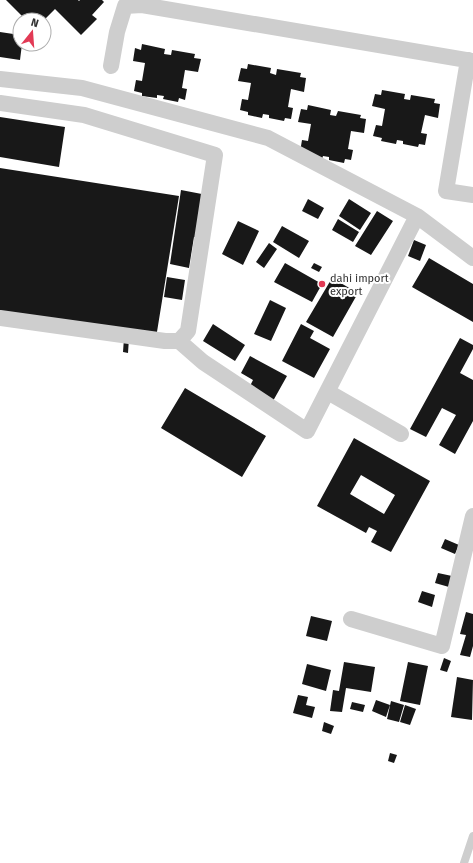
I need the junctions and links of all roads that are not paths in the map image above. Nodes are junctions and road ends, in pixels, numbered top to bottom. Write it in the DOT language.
graph roads {
  1 [pos="471,61"];
  2 [pos="111,66"];
  3 [pos="0,79"];
  4 [pos="0,104"];
  5 [pos="473,195"];
  6 [pos="417,216"];
  7 [pos="473,258"];
  8 [pos="0,318"];
  9 [pos="179,341"];
  10 [pos="328,392"];
  11 [pos="401,434"];
  12 [pos="473,516"];
  13 [pos="351,619"];
  14 [pos="473,836"];
  15 [pos="464,863"];
  1 -- 2 [label="street"];
  1 -- 5 [label="street"];
  3 -- 6 [label="street"];
  4 -- 9 [label="street"];
  6 -- 7 [label="street"];
  6 -- 10 [label="street"];
  8 -- 9 [label="street"];
  9 -- 10 [label="street"];
  10 -- 11 [label="street"];
  12 -- 13 [label="street"];
  14 -- 15 [label="lane"];
}
